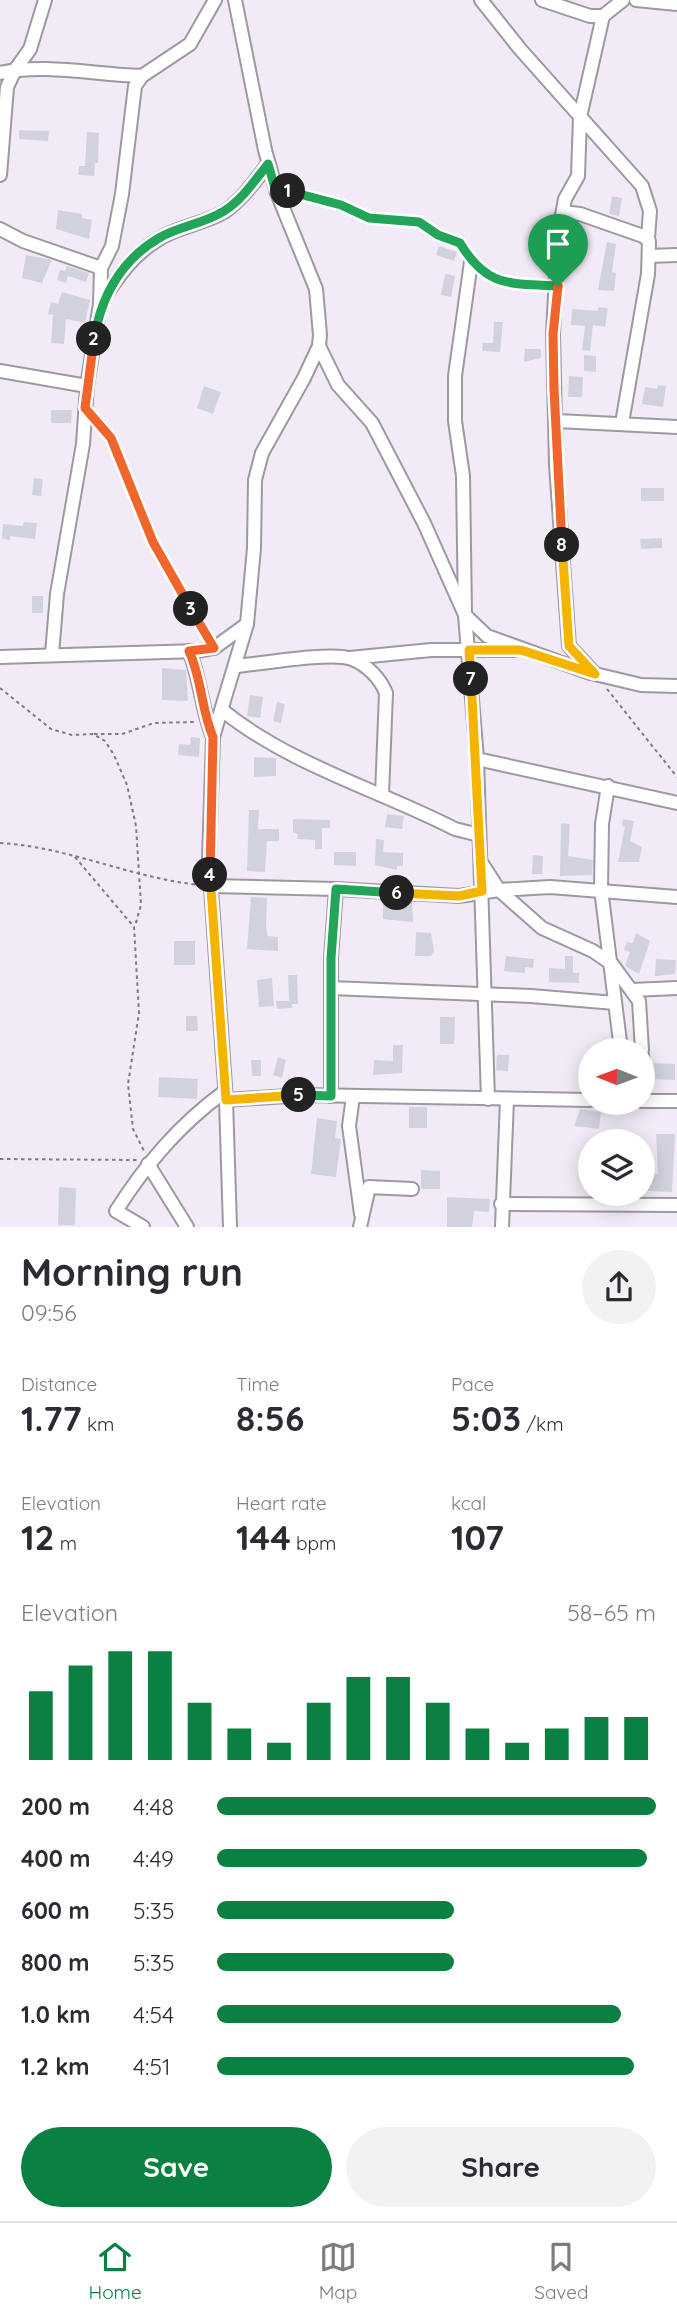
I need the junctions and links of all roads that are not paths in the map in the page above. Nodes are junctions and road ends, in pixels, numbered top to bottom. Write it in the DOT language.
graph roads {
  1 [pos="45,0"];
  2 [pos="215,0"];
  3 [pos="235,0"];
  4 [pos="481,0"];
  5 [pos="542,0"];
  6 [pos="623,0"];
  7 [pos="636,0"];
  8 [pos="677,4"];
  9 [pos="603,16"];
  10 [pos="15,70"];
  11 [pos="0,73"];
  12 [pos="142,76"];
  13 [pos="580,117"];
  14 [pos="268,164"];
  15 [pos="0,175"];
  16 [pos="563,212"];
  17 [pos="0,229"];
  18 [pos="648,238"];
  19 [pos="649,256"];
  20 [pos="677,256"];
  21 [pos="471,262"];
  22 [pos="101,268"];
  23 [pos="100,304"];
  24 [pos="319,346"];
  25 [pos="0,372"];
  26 [pos="86,386"];
  27 [pos="557,421"];
  28 [pos="622,423"];
  29 [pos="677,427"];
  30 [pos="465,615"];
  31 [pos="247,624"];
  32 [pos="469,650"];
  33 [pos="521,650"];
  34 [pos="189,651"];
  35 [pos="52,654"];
  36 [pos="0,657"];
  37 [pos="350,658"];
  38 [pos="236,666"];
  39 [pos="595,674"];
  40 [pos="677,686"];
  41 [pos="222,710"];
  42 [pos="213,737"];
  43 [pos="477,759"];
  44 [pos="608,786"];
  45 [pos="382,795"];
  46 [pos="677,803"];
  47 [pos="479,835"];
  48 [pos="481,862"];
  49 [pos="211,886"];
  50 [pos="336,889"];
  51 [pos="601,889"];
  52 [pos="499,890"];
  53 [pos="482,891"];
  54 [pos="677,897"];
  55 [pos="612,964"];
  56 [pos="331,988"];
  57 [pos="677,988"];
  58 [pos="632,990"];
  59 [pos="486,994"];
  60 [pos="615,1003"];
  61 [pos="619,1038"];
  62 [pos="642,1038"];
  63 [pos="225,1096"];
  64 [pos="331,1096"];
  65 [pos="353,1096"];
  66 [pos="488,1099"];
  67 [pos="507,1099"];
  68 [pos="578,1100"];
  69 [pos="655,1101"];
  70 [pos="677,1101"];
  71 [pos="149,1162"];
  72 [pos="412,1189"];
  73 [pos="501,1203"];
  74 [pos="677,1205"];
  75 [pos="361,1220"];
  76 [pos="143,1227"];
  77 [pos="187,1227"];
  78 [pos="230,1227"];
  79 [pos="502,1227"];
  1 -- 10 [label="street"];
  2 -- 12 [label="street"];
  3 -- 14 [label="street"];
  4 -- 13 [label="street"];
  5 -- 9 [label="street"];
  6 -- 9 [label="street"];
  7 -- 8 [label="street"];
  9 -- 13 [label="street"];
  10 -- 11 [label="street"];
  10 -- 12 [label="street"];
  10 -- 15 [label="street"];
  12 -- 22 [label="street"];
  13 -- 16 [label="street"];
  13 -- 18 [label="street"];
  14 -- 23 [label="street"];
  14 -- 24 [label="street"];
  16 -- 18 [label="street"];
  16 -- 27 [label="street"];
  17 -- 22 [label="street"];
  18 -- 19 [label="street"];
  19 -- 20 [label="street"];
  19 -- 28 [label="street"];
  21 -- 30 [label="street"];
  22 -- 23 [label="street"];
  23 -- 26 [label="street"];
  24 -- 30 [label="street"];
  24 -- 31 [label="street"];
  25 -- 26 [label="street"];
  26 -- 35 [label="street"];
  27 -- 28 [label="street"];
  27 -- 39 [label="street"];
  28 -- 29 [label="street"];
  30 -- 32 [label="street"];
  30 -- 33 [label="street"];
  31 -- 34 [label="street"];
  31 -- 38 [label="street"];
  32 -- 33 [label="street"];
  32 -- 37 [label="street"];
  32 -- 43 [label="street"];
  33 -- 39 [label="street"];
  34 -- 35 [label="street"];
  34 -- 42 [label="street"];
  35 -- 36 [label="street"];
  37 -- 38 [label="street"];
  37 -- 45 [label="street"];
  38 -- 41 [label="street"];
  39 -- 40 [label="street"];
  41 -- 42 [label="street"];
  41 -- 45 [label="street"];
  42 -- 49 [label="street"];
  43 -- 44 [label="street"];
  43 -- 47 [label="street"];
  44 -- 46 [label="street"];
  44 -- 51 [label="street"];
  45 -- 47 [label="street"];
  47 -- 48 [label="street"];
  48 -- 52 [label="street"];
  48 -- 53 [label="street"];
  49 -- 50 [label="street"];
  49 -- 63 [label="street"];
  50 -- 53 [label="street"];
  50 -- 56 [label="street"];
  51 -- 52 [label="street"];
  51 -- 54 [label="street"];
  51 -- 55 [label="street"];
  52 -- 53 [label="street"];
  52 -- 55 [label="street"];
  53 -- 59 [label="street"];
  55 -- 58 [label="street"];
  55 -- 60 [label="street"];
  56 -- 59 [label="street"];
  56 -- 64 [label="street"];
  57 -- 58 [label="street"];
  58 -- 62 [label="street"];
  59 -- 60 [label="street"];
  59 -- 66 [label="street"];
  60 -- 61 [label="street"];
  63 -- 64 [label="street"];
  63 -- 71 [label="street"];
  63 -- 78 [label="street"];
  64 -- 65 [label="street"];
  65 -- 66 [label="street"];
  65 -- 75 [label="street"];
  66 -- 67 [label="street"];
  67 -- 68 [label="street"];
  67 -- 73 [label="street"];
  69 -- 70 [label="street"];
  71 -- 76 [label="street"];
  71 -- 77 [label="street"];
  72 -- 75 [label="street"];
  73 -- 74 [label="street"];
  73 -- 79 [label="street"];
}
